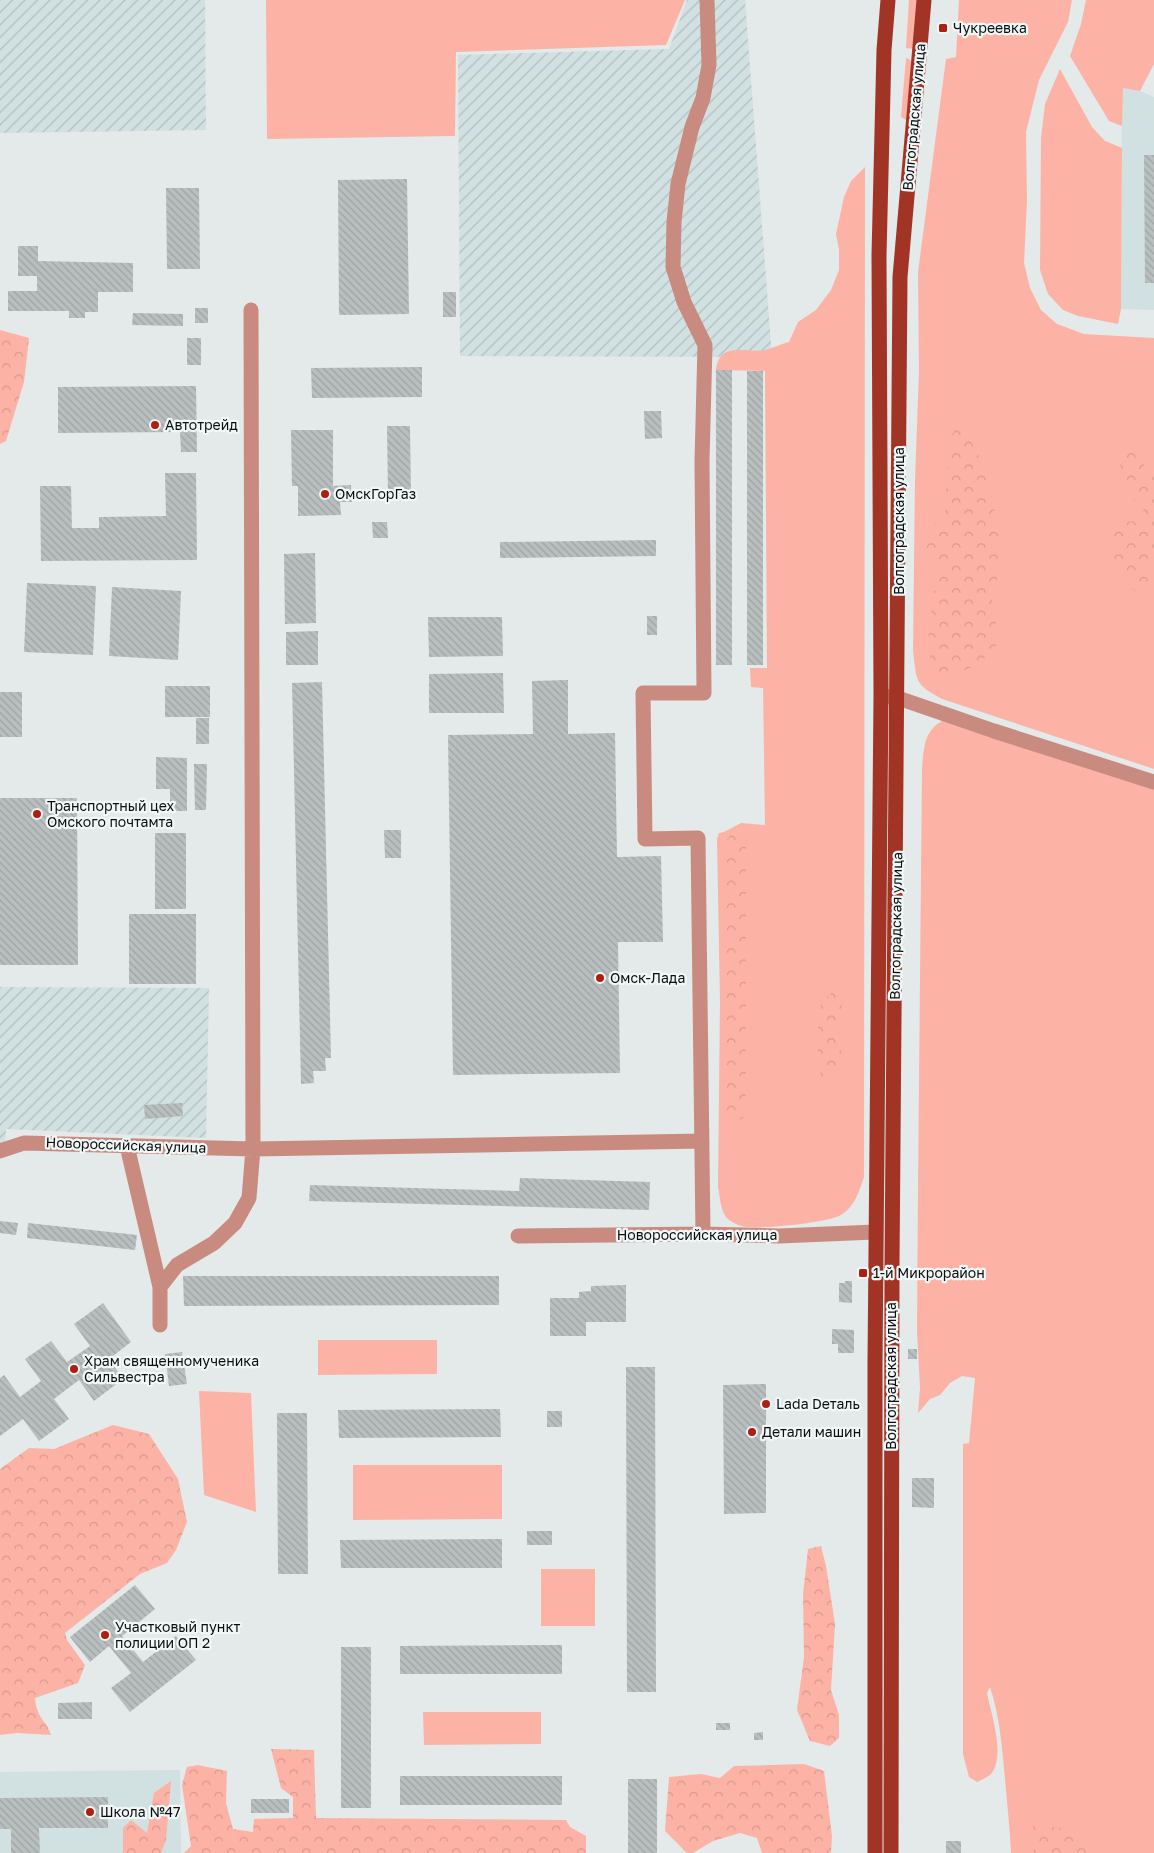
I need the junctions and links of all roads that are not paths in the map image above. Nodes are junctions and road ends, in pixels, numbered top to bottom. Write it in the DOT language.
graph roads {
  1 [pos="706,0"];
  2 [pos="888,0"];
  3 [pos="924,0"];
  4 [pos="251,310"];
  5 [pos="881,695"];
  6 [pos="898,698"];
  7 [pos="1154,782"];
  8 [pos="702,1142"];
  9 [pos="128,1146"];
  10 [pos="253,1149"];
  11 [pos="0,1150"];
  12 [pos="875,1232"];
  13 [pos="703,1234"];
  14 [pos="518,1236"];
  15 [pos="160,1287"];
  16 [pos="160,1325"];
  17 [pos="875,1853"];
  18 [pos="891,1853"];
  1 -- 8 [label="street"];
  2 -- 5 [label="main road, Волгоградская улица"];
  3 -- 6 [label="main road, Волгоградская улица"];
  4 -- 10 [label="street"];
  5 -- 6 [label="street"];
  5 -- 12 [label="main road, Волгоградская улица"];
  6 -- 7 [label="street"];
  6 -- 18 [label="main road, Волгоградская улица"];
  8 -- 10 [label="street, Новороссийская улица"];
  8 -- 13 [label="street"];
  9 -- 10 [label="street, Новороссийская улица"];
  9 -- 11 [label="street, Новороссийская улица"];
  9 -- 15 [label="street"];
  10 -- 15 [label="street"];
  12 -- 13 [label="street, Новороссийская улица"];
  12 -- 17 [label="main road, Волгоградская улица"];
  13 -- 14 [label="street, Новороссийская улица"];
  15 -- 16 [label="street"];
}
